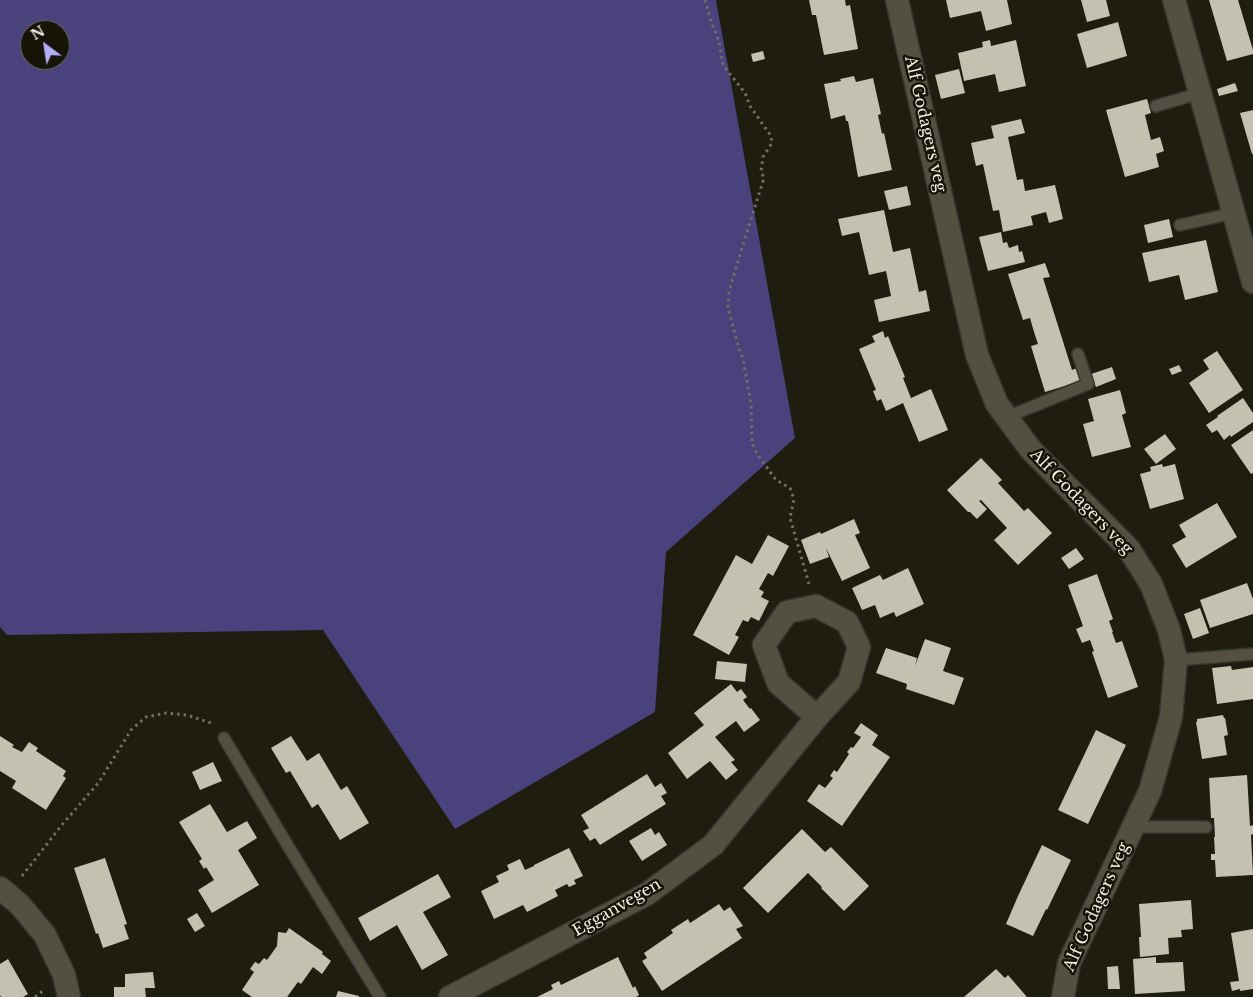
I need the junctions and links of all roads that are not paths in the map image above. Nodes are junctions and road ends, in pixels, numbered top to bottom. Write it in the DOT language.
graph roads {
  1 [pos="896,0"];
  2 [pos="1174,0"];
  3 [pos="1200,93"];
  4 [pos="1156,106"];
  5 [pos="1234,213"];
  6 [pos="1180,225"];
  7 [pos="1253,282"];
  8 [pos="1078,354"];
  9 [pos="1007,417"];
  10 [pos="1253,654"];
  11 [pos="1176,660"];
  12 [pos="817,717"];
  13 [pos="224,738"];
  14 [pos="1133,827"];
  15 [pos="1206,827"];
  16 [pos="3,890"];
  17 [pos="68,997"];
  18 [pos="380,997"];
  19 [pos="450,997"];
  20 [pos="1063,997"];
  1 -- 9 [label="street, Alf Godagers veg"];
  2 -- 3 [label="street"];
  3 -- 4 [label="lane"];
  3 -- 5 [label="street"];
  5 -- 6 [label="lane"];
  5 -- 7 [label="street"];
  8 -- 9 [label="lane"];
  9 -- 11 [label="street, Alf Godagers veg"];
  10 -- 11 [label="lane"];
  11 -- 14 [label="street, Alf Godagers veg"];
  12 -- 12 [label="street, Egganvegen"];
  12 -- 19 [label="street, Egganvegen"];
  13 -- 18 [label="lane"];
  14 -- 15 [label="lane"];
  14 -- 20 [label="street, Alf Godagers veg"];
  16 -- 17 [label="street"];
}
